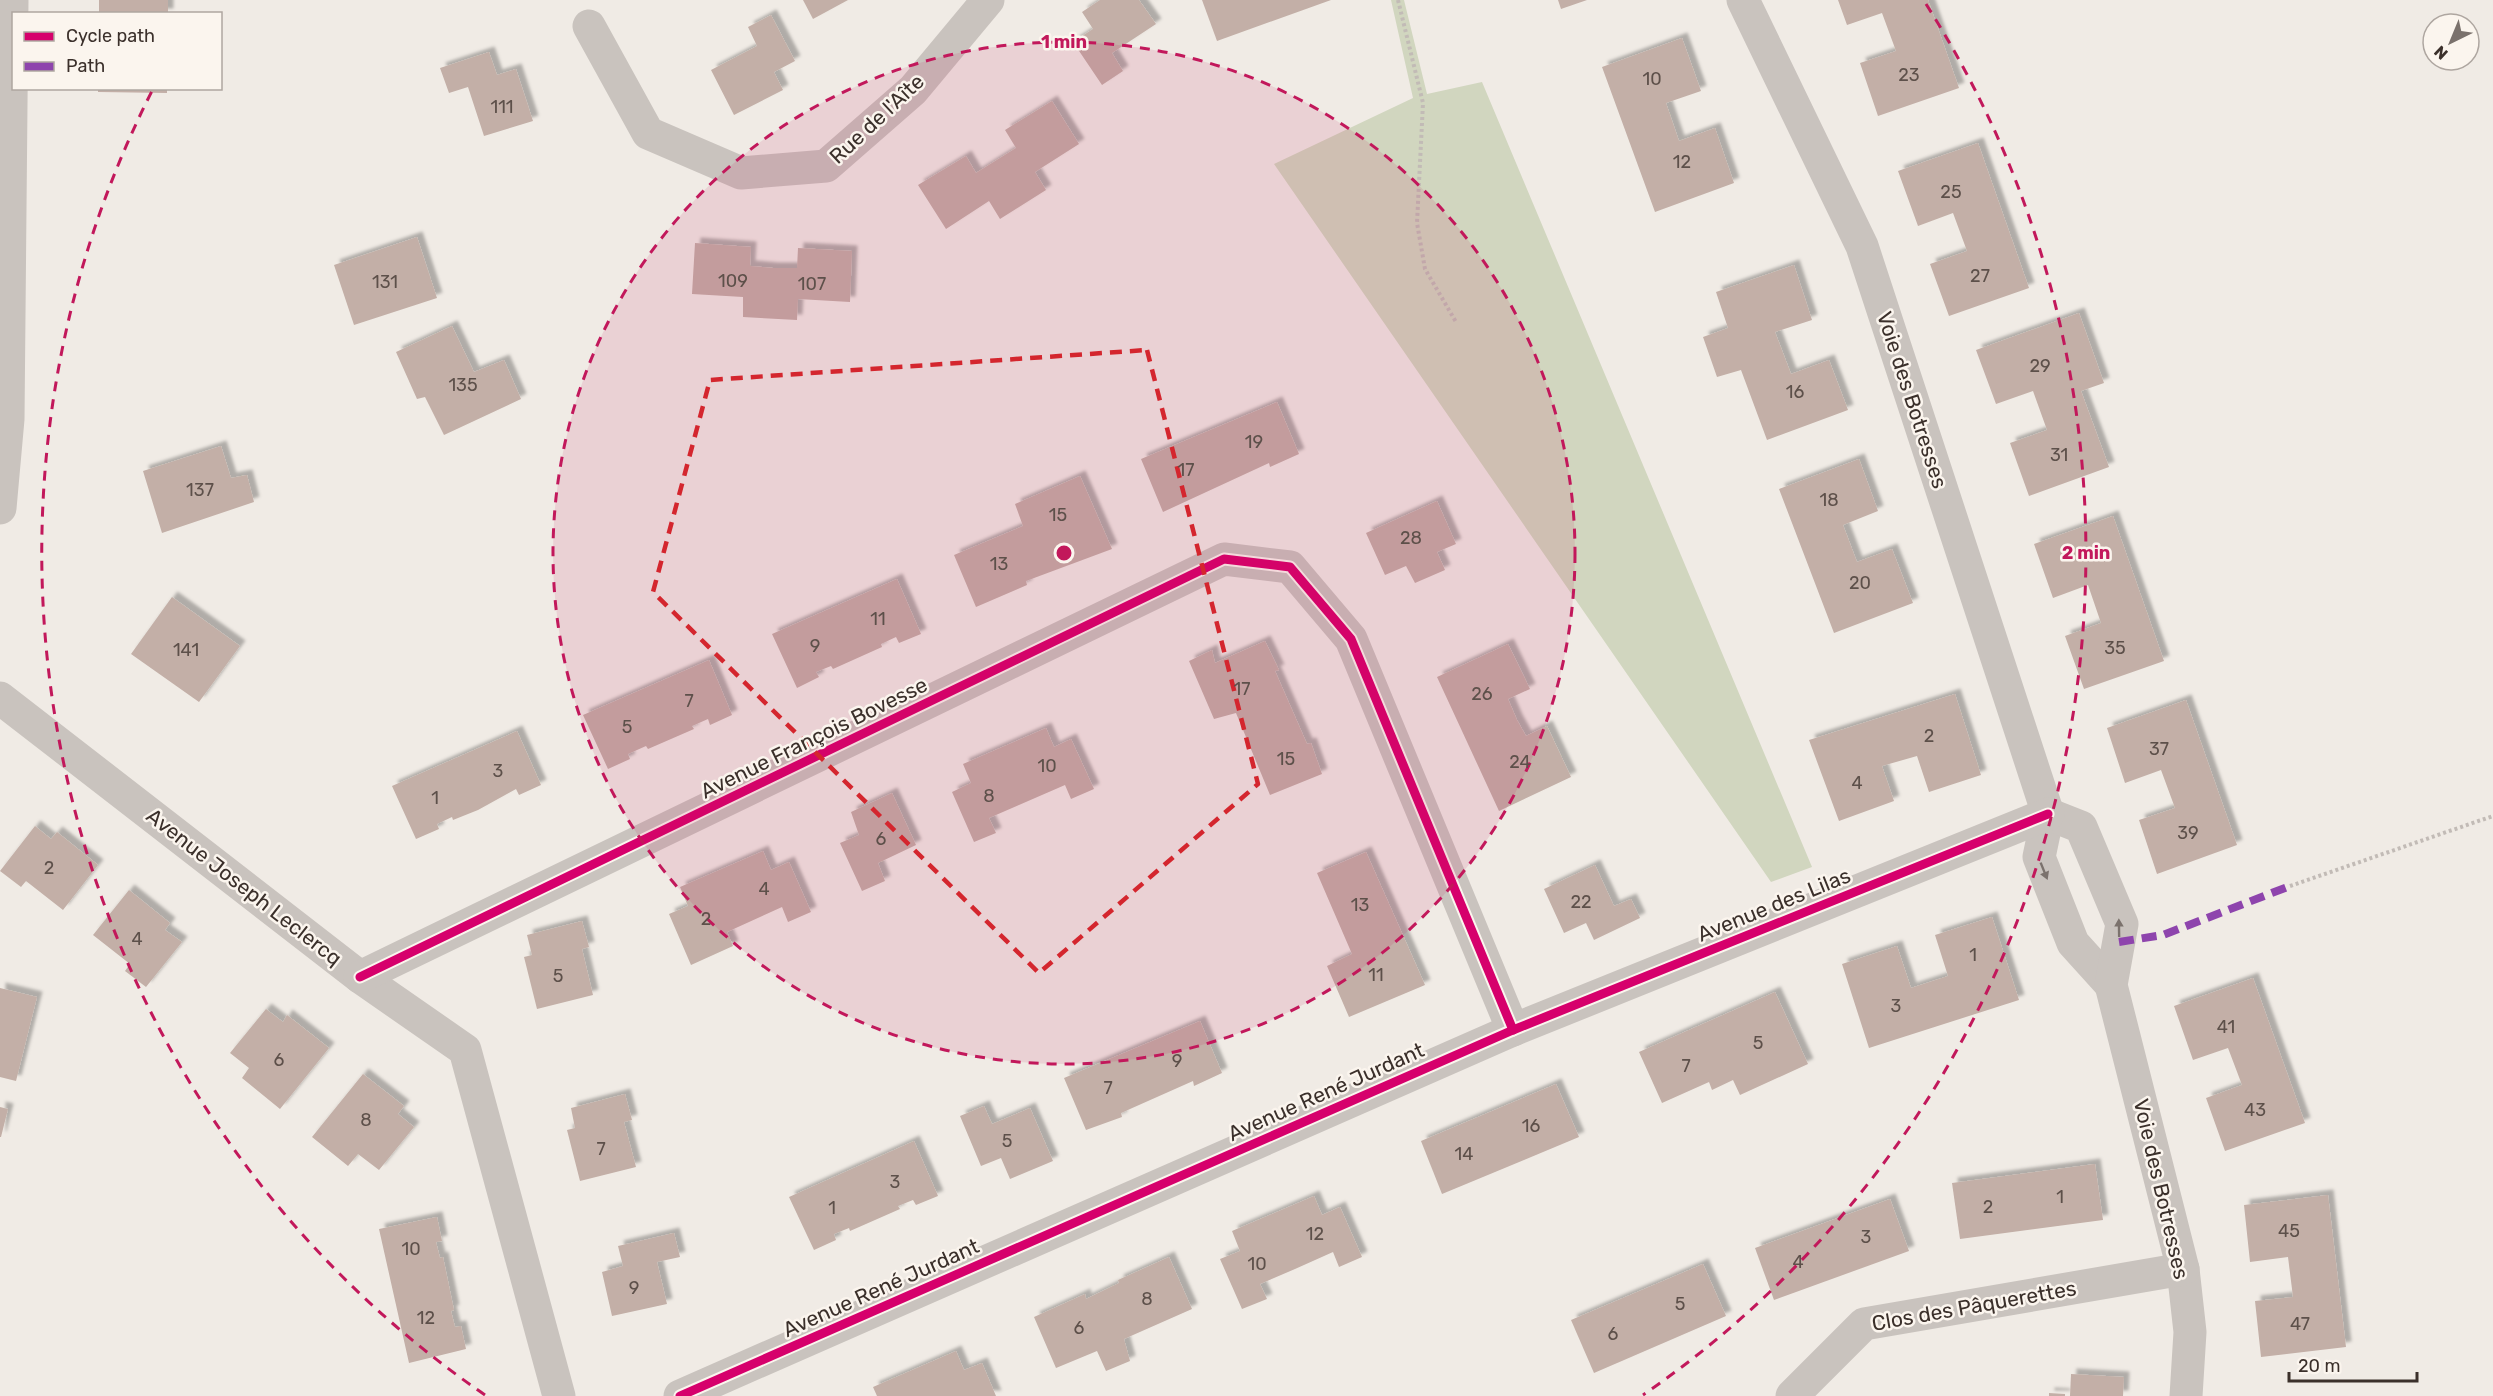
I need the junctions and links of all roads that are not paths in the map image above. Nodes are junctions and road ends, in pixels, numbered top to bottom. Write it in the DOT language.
graph roads {
  1 [pos="12,0"];
  2 [pos="988,0"];
  3 [pos="1743,0"];
  4 [pos="589,26"];
  5 [pos="4,418"];
  6 [pos="0,507"];
  7 [pos="0,698"];
  8 [pos="2048,814"];
  9 [pos="360,977"];
  10 [pos="2111,985"];
  11 [pos="1513,1030"];
  12 [pos="2183,1269"];
  13 [pos="559,1396"];
  14 [pos="680,1396"];
  15 [pos="1792,1396"];
  16 [pos="2187,1396"];
  1 -- 5 [label="street"];
  2 -- 4 [label="street, Rue de l'Aîte"];
  3 -- 8 [label="street, Voie des Botresses"];
  5 -- 6 [label="street"];
  7 -- 9 [label="street, Avenue Joseph Leclercq"];
  8 -- 10 [label="street, Voie des Botresses, one-way"];
  10 -- 8 [label="street, Voie des Botresses, one-way"];
  8 -- 11 [label="street, Avenue des Lilas"];
  9 -- 11 [label="street, Avenue François Bovesse"];
  9 -- 13 [label="street, Avenue Joseph Leclercq"];
  10 -- 12 [label="street, Voie des Botresses"];
  11 -- 14 [label="street, Avenue René Jurdant"];
  12 -- 15 [label="street, Clos des Pâquerettes"];
  12 -- 16 [label="street, Voie des Botresses"];
}
